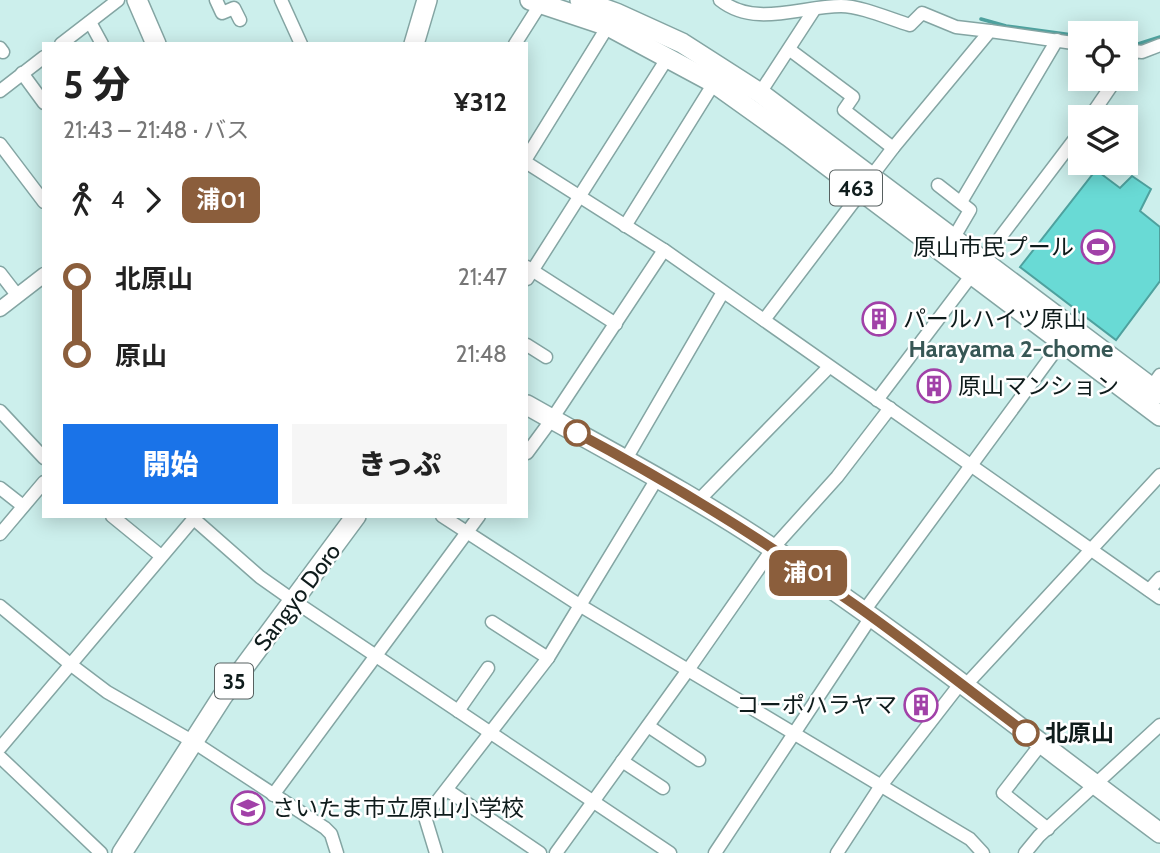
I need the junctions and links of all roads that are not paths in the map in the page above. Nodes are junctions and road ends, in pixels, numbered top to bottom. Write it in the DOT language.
graph roads {
  1 [pos="118,0"];
  2 [pos="137,0"];
  3 [pos="216,0"];
  4 [pos="281,0"];
  5 [pos="427,0"];
  6 [pos="720,0"];
  7 [pos="535,1"];
  8 [pos="592,2"];
  9 [pos="814,10"];
  10 [pos="240,20"];
  11 [pos="90,22"];
  12 [pos="608,26"];
  13 [pos="990,31"];
  14 [pos="1057,40"];
  15 [pos="64,42"];
  16 [pos="101,42"];
  17 [pos="155,42"];
  18 [pos="300,42"];
  19 [pos="415,42"];
  20 [pos="516,42"];
  21 [pos="1068,42"];
  22 [pos="1160,45"];
  23 [pos="790,50"];
  24 [pos="1138,52"];
  25 [pos="668,57"];
  26 [pos="42,58"];
  27 [pos="22,73"];
  28 [pos="714,83"];
  29 [pos="0,91"];
  30 [pos="760,93"];
  31 [pos="42,100"];
  32 [pos="0,144"];
  33 [pos="892,148"];
  34 [pos="1068,148"];
  35 [pos="528,155"];
  36 [pos="528,164"];
  37 [pos="866,185"];
  38 [pos="938,185"];
  39 [pos="580,197"];
  40 [pos="42,199"];
  41 [pos="961,202"];
  42 [pos="625,226"];
  43 [pos="953,239"];
  44 [pos="664,250"];
  45 [pos="976,268"];
  46 [pos="529,272"];
  47 [pos="0,273"];
  48 [pos="42,276"];
  49 [pos="723,292"];
  50 [pos="17,295"];
  51 [pos="0,309"];
  52 [pos="764,320"];
  53 [pos="616,324"];
  54 [pos="1061,343"];
  55 [pos="528,346"];
  56 [pos="546,357"];
  57 [pos="830,368"];
  58 [pos="1153,389"];
  59 [pos="877,400"];
  60 [pos="528,406"];
  61 [pos="890,408"];
  62 [pos="0,411"];
  63 [pos="1160,416"];
  64 [pos="552,419"];
  65 [pos="528,452"];
  66 [pos="42,456"];
  67 [pos="625,459"];
  68 [pos="972,465"];
  69 [pos="1160,475"];
  70 [pos="658,477"];
  71 [pos="42,484"];
  72 [pos="0,488"];
  73 [pos="698,500"];
  74 [pos="23,506"];
  75 [pos="114,518"];
  76 [pos="195,518"];
  77 [pos="355,518"];
  78 [pos="445,518"];
  79 [pos="478,518"];
  80 [pos="0,534"];
  81 [pos="466,534"];
  82 [pos="773,548"];
  83 [pos="1090,550"];
  84 [pos="161,556"];
  85 [pos="1160,579"];
  86 [pos="1155,594"];
  87 [pos="294,601"];
  88 [pos="0,606"];
  89 [pos="581,606"];
  90 [pos="867,614"];
  91 [pos="492,622"];
  92 [pos="374,655"];
  93 [pos="548,659"];
  94 [pos="70,664"];
  95 [pos="488,668"];
  96 [pos="688,670"];
  97 [pos="962,685"];
  98 [pos="458,711"];
  99 [pos="1160,725"];
  100 [pos="648,726"];
  101 [pos="492,733"];
  102 [pos="795,734"];
  103 [pos="192,741"];
  104 [pos="1041,744"];
  105 [pos="0,748"];
  106 [pos="0,757"];
  107 [pos="622,761"];
  108 [pos="699,761"];
  109 [pos="1096,786"];
  110 [pos="880,787"];
  111 [pos="663,788"];
  112 [pos="447,790"];
  113 [pos="273,795"];
  114 [pos="594,802"];
  115 [pos="1048,828"];
  116 [pos="1160,833"];
  117 [pos="101,853"];
  118 [pos="122,853"];
  119 [pos="337,853"];
  120 [pos="436,853"];
  121 [pos="540,853"];
  122 [pos="556,853"];
  123 [pos="670,853"];
  124 [pos="715,853"];
  125 [pos="837,853"];
  126 [pos="983,853"];
  127 [pos="1025,853"];
  1 -- 11 [label="street"];
  2 -- 17 [label="main road"];
  3 -- 10 [label="street"];
  4 -- 18 [label="street"];
  5 -- 19 [label="main road"];
  6 -- 9 [label="street"];
  7 -- 12 [label="main road, 463"];
  7 -- 20 [label="street"];
  8 -- 30 [label="main road, 463"];
  9 -- 13 [label="street"];
  9 -- 23 [label="street"];
  11 -- 15 [label="street"];
  11 -- 16 [label="street"];
  12 -- 25 [label="main road, 463"];
  12 -- 35 [label="street"];
  13 -- 14 [label="street"];
  13 -- 33 [label="street"];
  14 -- 21 [label="street"];
  14 -- 41 [label="street"];
  22 -- 24 [label="street"];
  23 -- 30 [label="street"];
  23 -- 33 [label="street"];
  25 -- 28 [label="main road, 463"];
  25 -- 39 [label="street"];
  26 -- 27 [label="street"];
  27 -- 29 [label="street"];
  27 -- 31 [label="street"];
  28 -- 37 [label="main road, 463"];
  28 -- 42 [label="street"];
  30 -- 37 [label="main road, 463"];
  32 -- 40 [label="street"];
  33 -- 37 [label="street"];
  34 -- 45 [label="street"];
  36 -- 39 [label="street"];
  37 -- 43 [label="main road, 463"];
  37 -- 45 [label="main road, 463"];
  37 -- 52 [label="street"];
  38 -- 41 [label="street"];
  39 -- 42 [label="street"];
  39 -- 46 [label="street"];
  41 -- 43 [label="street"];
  42 -- 44 [label="street"];
  43 -- 45 [label="main road, 463"];
  44 -- 49 [label="street"];
  44 -- 53 [label="street"];
  45 -- 54 [label="main road, 463"];
  45 -- 58 [label="main road, 463"];
  45 -- 59 [label="street"];
  46 -- 53 [label="street"];
  47 -- 50 [label="street"];
  48 -- 50 [label="street"];
  49 -- 52 [label="street"];
  49 -- 67 [label="street"];
  50 -- 51 [label="street"];
  52 -- 57 [label="street"];
  53 -- 64 [label="street"];
  54 -- 58 [label="main road, 463"];
  54 -- 68 [label="street"];
  55 -- 56 [label="street"];
  57 -- 59 [label="street"];
  57 -- 73 [label="street"];
  58 -- 63 [label="main road, 463"];
  59 -- 61 [label="street"];
  60 -- 64 [label="main road"];
  61 -- 68 [label="street"];
  61 -- 82 [label="street"];
  62 -- 66 [label="street"];
  64 -- 65 [label="street"];
  64 -- 67 [label="main road"];
  67 -- 70 [label="main road"];
  68 -- 83 [label="street"];
  68 -- 90 [label="street"];
  69 -- 83 [label="street"];
  70 -- 73 [label="main road"];
  70 -- 89 [label="street"];
  71 -- 74 [label="street"];
  72 -- 74 [label="street"];
  73 -- 82 [label="main road"];
  74 -- 80 [label="street"];
  75 -- 84 [label="street"];
  76 -- 84 [label="street"];
  76 -- 87 [label="street"];
  77 -- 87 [label="main road, Sangyo Doro / 35"];
  78 -- 81 [label="street"];
  79 -- 81 [label="street"];
  81 -- 89 [label="street"];
  81 -- 92 [label="street"];
  82 -- 90 [label="main road"];
  82 -- 96 [label="street"];
  83 -- 86 [label="street"];
  83 -- 97 [label="street"];
  84 -- 94 [label="street"];
  85 -- 86 [label="street"];
  87 -- 92 [label="street"];
  87 -- 103 [label="main road, Sangyo Doro / 35"];
  88 -- 94 [label="street"];
  89 -- 93 [label="street"];
  89 -- 96 [label="street"];
  90 -- 97 [label="main road"];
  90 -- 102 [label="street"];
  91 -- 93 [label="street"];
  92 -- 98 [label="street"];
  92 -- 113 [label="street"];
  93 -- 101 [label="street"];
  94 -- 103 [label="street"];
  94 -- 105 [label="street"];
  95 -- 98 [label="street"];
  96 -- 100 [label="street"];
  96 -- 102 [label="street"];
  97 -- 104 [label="main road"];
  97 -- 110 [label="street"];
  98 -- 101 [label="street"];
  99 -- 109 [label="street"];
  100 -- 107 [label="street"];
  100 -- 108 [label="street"];
  101 -- 112 [label="street"];
  101 -- 114 [label="street"];
  102 -- 110 [label="street"];
  102 -- 124 [label="street"];
  103 -- 113 [label="street"];
  103 -- 118 [label="main road, Sangyo Doro / 35"];
  104 -- 109 [label="main road"];
  104 -- 115 [label="street"];
  106 -- 117 [label="street"];
  107 -- 111 [label="street"];
  107 -- 114 [label="street"];
  109 -- 115 [label="street"];
  109 -- 116 [label="main road"];
  110 -- 125 [label="street"];
  110 -- 126 [label="street"];
  112 -- 120 [label="street"];
  112 -- 121 [label="street"];
  113 -- 119 [label="street"];
  114 -- 122 [label="street"];
  114 -- 123 [label="street"];
  115 -- 127 [label="street"];
}
